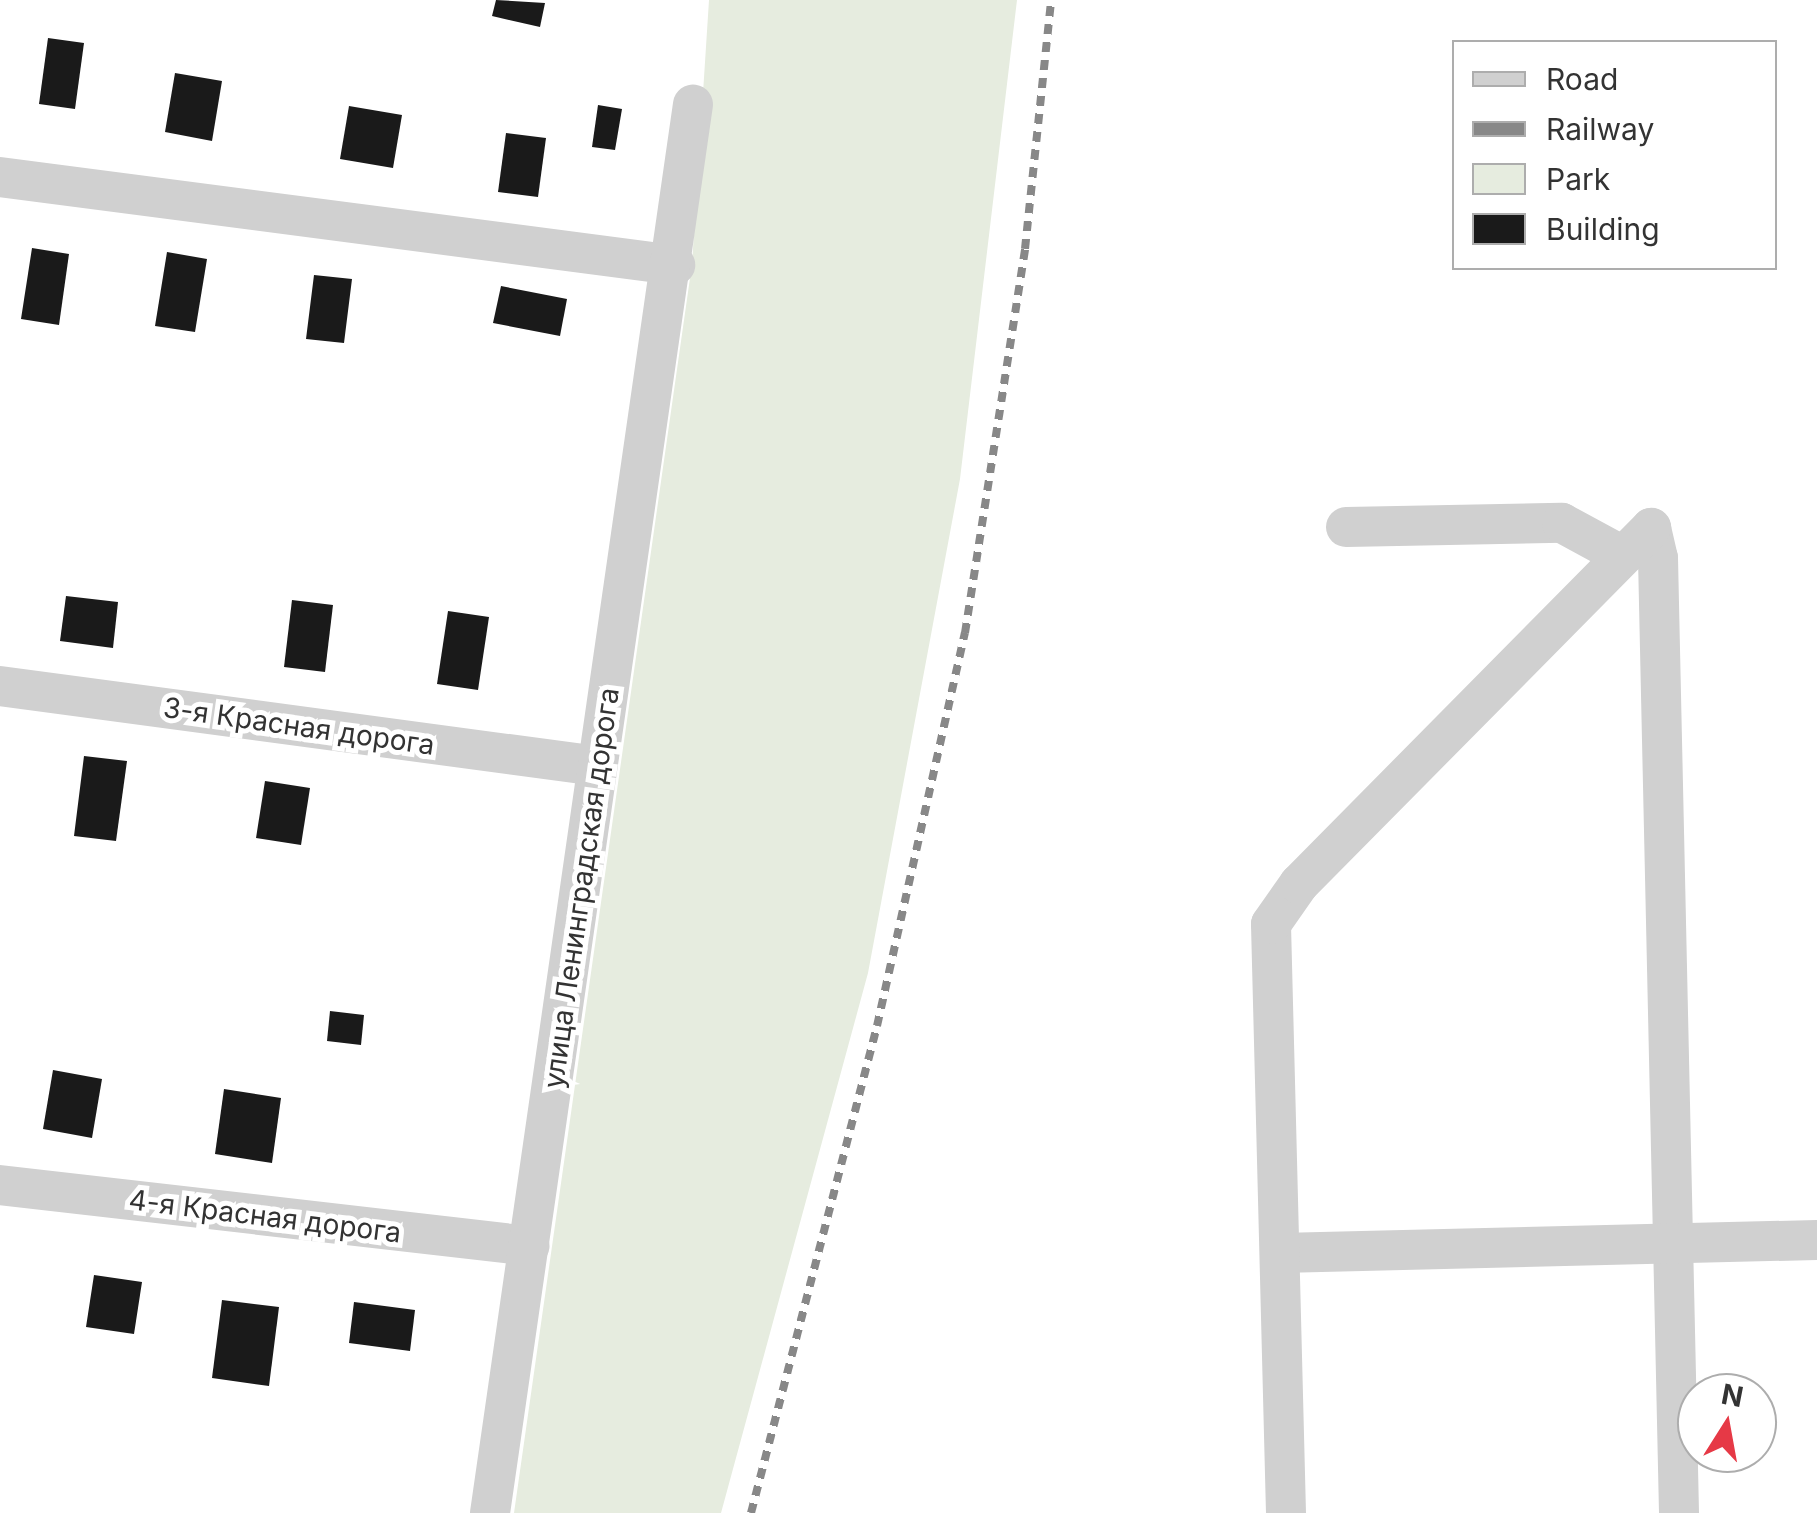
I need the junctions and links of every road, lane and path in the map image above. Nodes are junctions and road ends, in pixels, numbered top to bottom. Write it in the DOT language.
graph roads {
  1 [pos="693,105"];
  2 [pos="0,177"];
  3 [pos="675,264"];
  4 [pos="1346,527"];
  5 [pos="1624,556"];
  6 [pos="0,686"];
  7 [pos="597,766"];
  8 [pos="0,1186"];
  9 [pos="1817,1240"];
  10 [pos="1673,1243"];
  11 [pos="530,1246"];
  12 [pos="1280,1252"];
  13 [pos="490,1513"];
  14 [pos="1286,1513"];
  15 [pos="1679,1513"];
  1 -- 3 [label="street, улица Ленинградская дорога"];
  2 -- 3 [label="street"];
  3 -- 7 [label="street, улица Ленинградская дорога"];
  4 -- 5 [label="street"];
  5 -- 10 [label="street"];
  5 -- 12 [label="street"];
  6 -- 7 [label="street, 3-я Красная дорога"];
  7 -- 11 [label="street, улица Ленинградская дорога"];
  8 -- 11 [label="street, 4-я Красная дорога"];
  9 -- 10 [label="street"];
  10 -- 12 [label="street"];
  10 -- 15 [label="street"];
  11 -- 13 [label="street, улица Ленинградская дорога"];
  12 -- 14 [label="street"];
}
